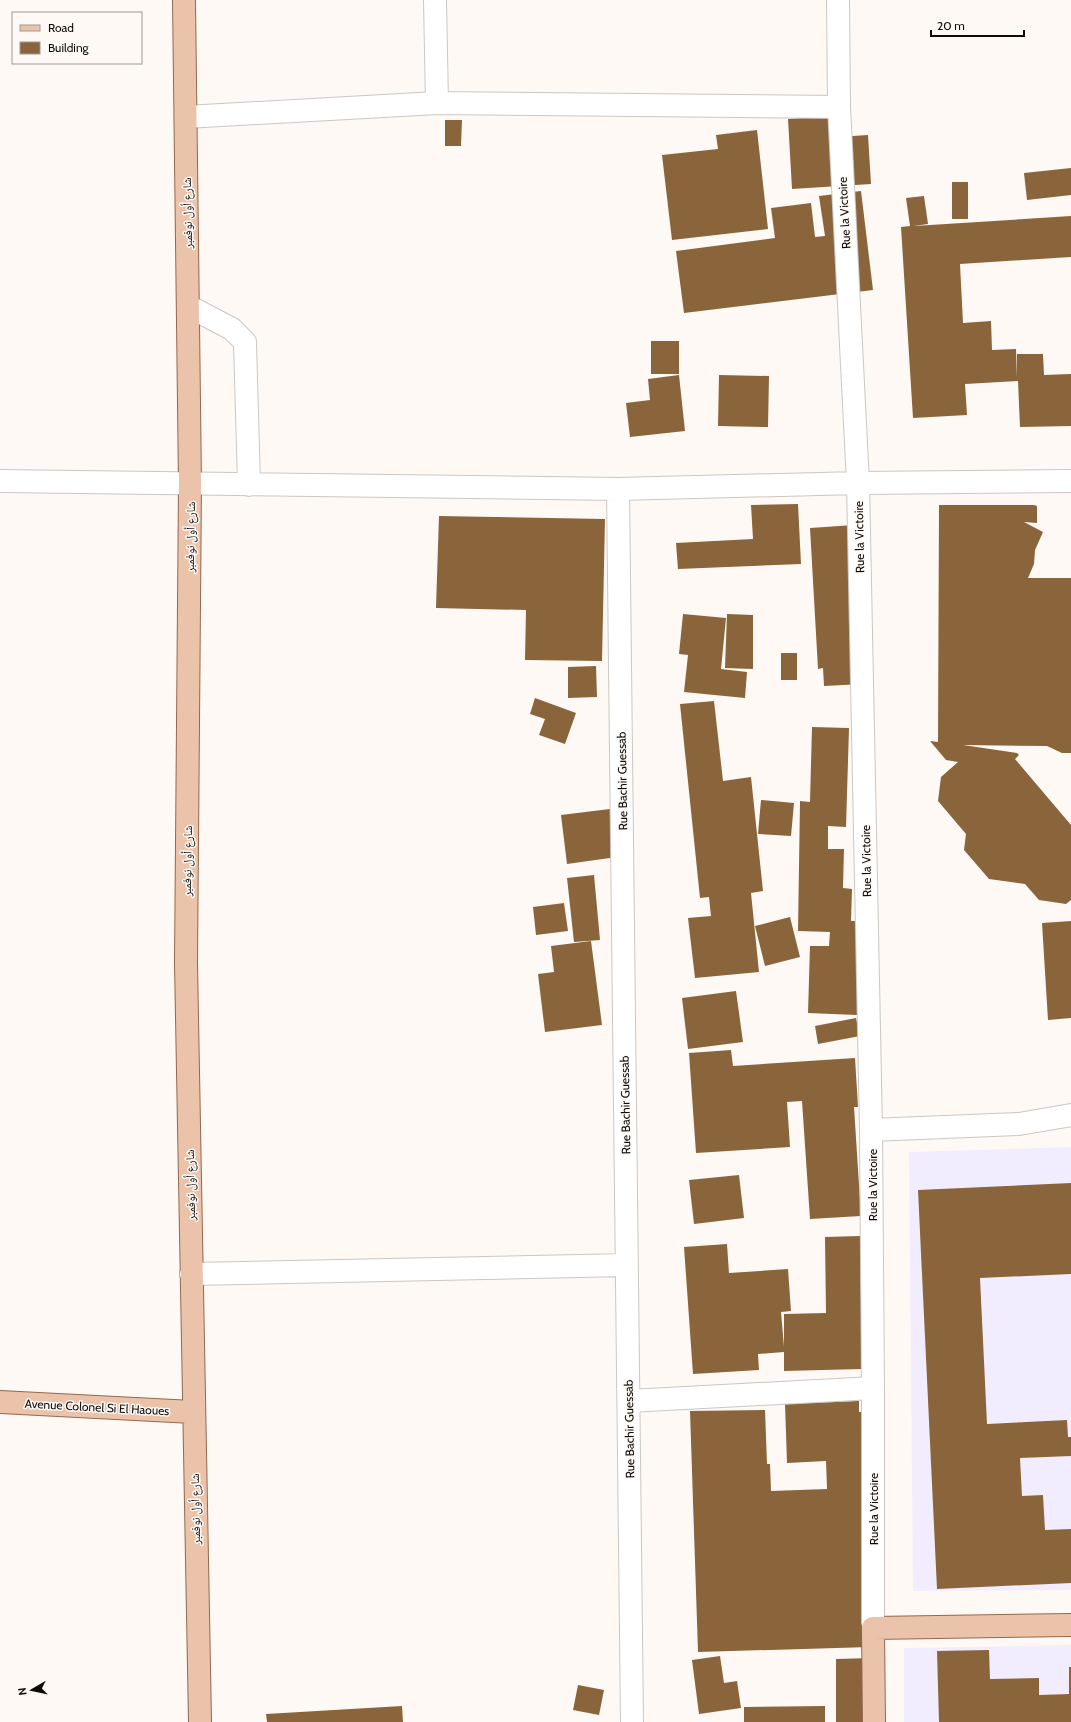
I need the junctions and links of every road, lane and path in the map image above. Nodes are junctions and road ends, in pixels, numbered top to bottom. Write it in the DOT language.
graph roads {
  1 [pos="184,0"];
  2 [pos="435,0"];
  3 [pos="838,0"];
  4 [pos="437,103"];
  5 [pos="839,106"];
  6 [pos="186,118"];
  7 [pos="188,306"];
  8 [pos="0,481"];
  9 [pos="1071,481"];
  10 [pos="858,483"];
  11 [pos="190,484"];
  12 [pos="249,485"];
  13 [pos="618,489"];
  14 [pos="1071,1115"];
  15 [pos="871,1130"];
  16 [pos="627,1265"];
  17 [pos="191,1274"];
  18 [pos="873,1388"];
  19 [pos="629,1401"];
  20 [pos="0,1402"];
  21 [pos="193,1412"];
  22 [pos="1071,1625"];
  23 [pos="872,1628"];
  24 [pos="200,1722"];
  25 [pos="632,1722"];
  26 [pos="874,1722"];
  1 -- 6 [label="main road, شارع أول نوفمبر"];
  2 -- 4 [label="street"];
  3 -- 5 [label="street, Rue la Victoire"];
  4 -- 5 [label="street"];
  4 -- 6 [label="street"];
  5 -- 10 [label="street, Rue la Victoire"];
  6 -- 7 [label="main road, شارع أول نوفمبر"];
  7 -- 11 [label="main road, شارع أول نوفمبر"];
  7 -- 12 [label="street"];
  8 -- 11 [label="street"];
  9 -- 10 [label="street"];
  10 -- 13 [label="street"];
  10 -- 15 [label="street, Rue la Victoire"];
  11 -- 12 [label="street"];
  11 -- 17 [label="main road, شارع أول نوفمبر"];
  12 -- 13 [label="street"];
  13 -- 16 [label="street, Rue Bachir Guessab"];
  14 -- 15 [label="street"];
  15 -- 18 [label="street, Rue la Victoire"];
  16 -- 17 [label="street"];
  16 -- 19 [label="street, Rue Bachir Guessab"];
  17 -- 21 [label="main road, شارع أول نوفمبر"];
  18 -- 19 [label="street"];
  18 -- 23 [label="street, Rue la Victoire"];
  19 -- 25 [label="street, Rue Bachir Guessab"];
  20 -- 21 [label="main road, Avenue Colonel Si El Haoues"];
  21 -- 24 [label="main road, شارع أول نوفمبر"];
  22 -- 23 [label="main road"];
  23 -- 26 [label="main road, Rue la Victoire"];
}
